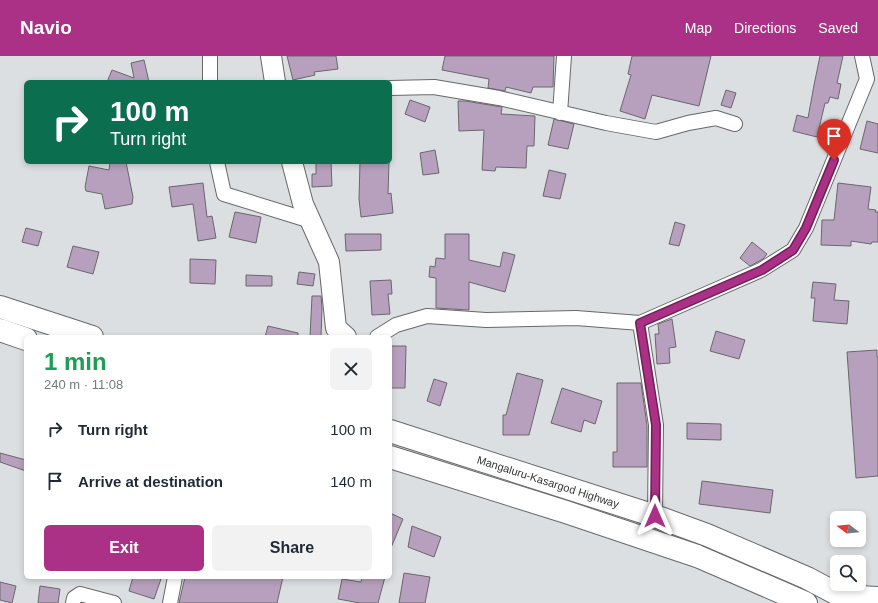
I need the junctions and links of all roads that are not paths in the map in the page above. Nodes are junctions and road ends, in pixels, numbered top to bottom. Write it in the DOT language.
graph roads {
  1 [pos="210,56"];
  2 [pos="271,56"];
  3 [pos="564,56"];
  4 [pos="862,56"];
  5 [pos="872,79"];
  6 [pos="210,80"];
  7 [pos="275,80"];
  8 [pos="392,88"];
  9 [pos="560,113"];
  10 [pos="735,124"];
  11 [pos="217,164"];
  12 [pos="293,164"];
  13 [pos="311,221"];
  14 [pos="0,307"];
  15 [pos="640,323"];
  16 [pos="0,330"];
  17 [pos="86,335"];
  18 [pos="344,335"];
  19 [pos="380,335"];
  20 [pos="24,338"];
  21 [pos="392,432"];
  22 [pos="392,458"];
  23 [pos="655,516"];
  24 [pos="175,579"];
  25 [pos="839,595"];
  26 [pos="878,597"];
  27 [pos="73,603"];
  28 [pos="114,603"];
  29 [pos="170,603"];
  30 [pos="806,603"];
  31 [pos="859,603"];
  1 -- 6 [label="street"];
  2 -- 7 [label="street"];
  3 -- 9 [label="street"];
  4 -- 5 [label="street"];
  5 -- 15 [label="street"];
  8 -- 9 [label="street"];
  9 -- 10 [label="street"];
  11 -- 13 [label="street"];
  12 -- 13 [label="street"];
  13 -- 18 [label="street"];
  14 -- 17 [label="highway"];
  15 -- 19 [label="street"];
  15 -- 23 [label="street"];
  16 -- 20 [label="highway"];
  21 -- 23 [label="highway, Mangaluru-Kasargod Highway"];
  22 -- 30 [label="highway"];
  23 -- 25 [label="highway, Mangaluru-Kasargod Highway"];
  24 -- 29 [label="street"];
  25 -- 26 [label="street"];
  25 -- 31 [label="highway, Mangaluru-Kasargod Highway"];
  27 -- 28 [label="street"];
}
